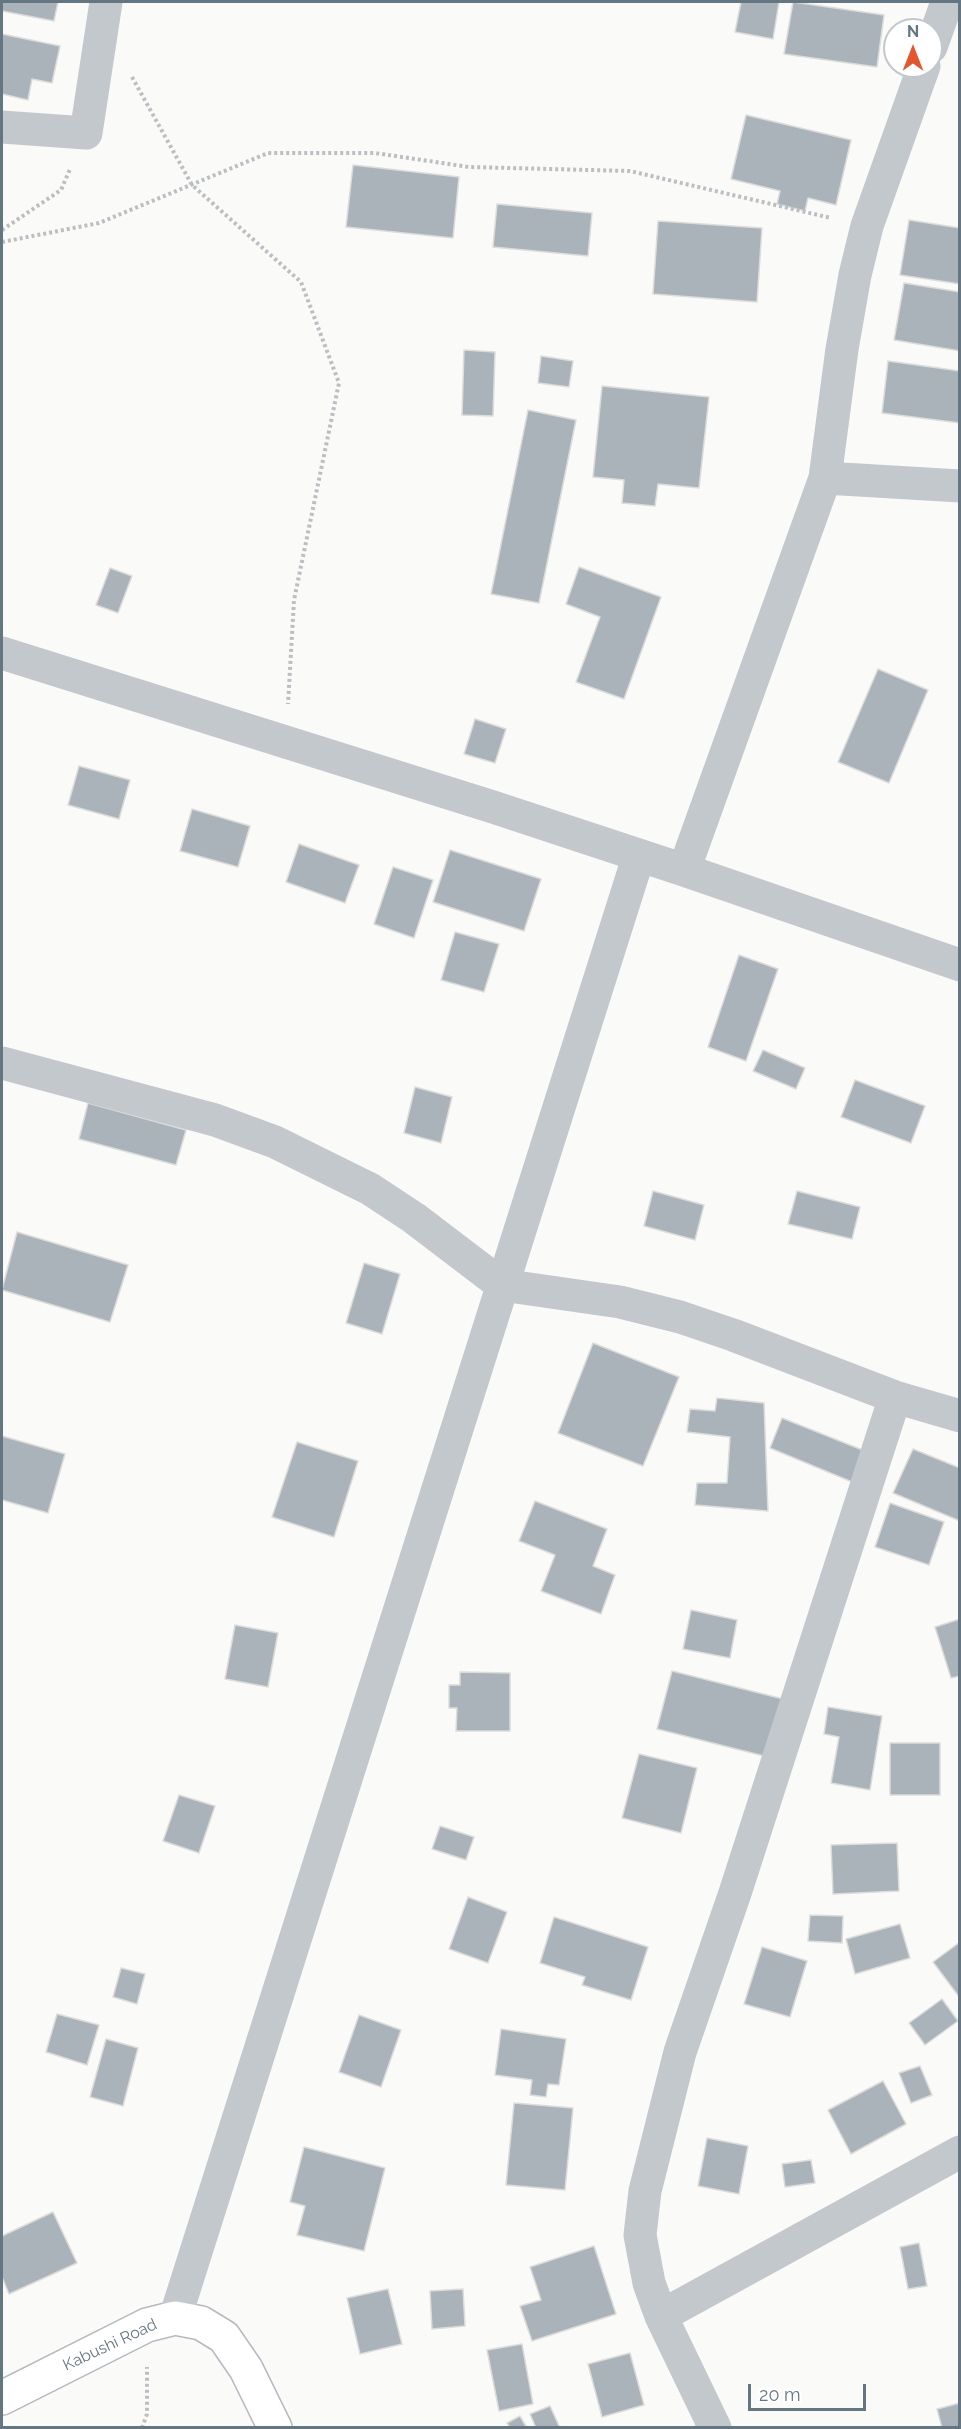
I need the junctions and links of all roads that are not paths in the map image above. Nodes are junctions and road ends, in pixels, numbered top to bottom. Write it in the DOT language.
graph roads {
  1 [pos="106,2"];
  2 [pos="947,2"];
  3 [pos="941,18"];
  4 [pos="920,78"];
  5 [pos="2,127"];
  6 [pos="825,478"];
  7 [pos="960,486"];
  8 [pos="2,653"];
  9 [pos="639,855"];
  10 [pos="684,870"];
  11 [pos="960,965"];
  12 [pos="2,1063"];
  13 [pos="502,1285"];
  14 [pos="895,1397"];
  15 [pos="960,1416"];
  16 [pos="960,2152"];
  17 [pos="661,2316"];
  18 [pos="161,2321"];
  19 [pos="2,2397"];
  20 [pos="275,2427"];
  21 [pos="715,2427"];
  1 -- 5 [label="street"];
  2 -- 3 [label="street"];
  4 -- 6 [label="street"];
  6 -- 7 [label="street"];
  6 -- 10 [label="street"];
  8 -- 9 [label="street"];
  9 -- 10 [label="street"];
  9 -- 13 [label="street"];
  10 -- 11 [label="street"];
  12 -- 13 [label="street"];
  13 -- 14 [label="street"];
  13 -- 18 [label="street"];
  14 -- 15 [label="street"];
  14 -- 17 [label="street"];
  16 -- 17 [label="street"];
  17 -- 21 [label="street"];
  18 -- 19 [label="main road, Kabushi Road"];
  18 -- 20 [label="main road, Kabushi Road"];
}
